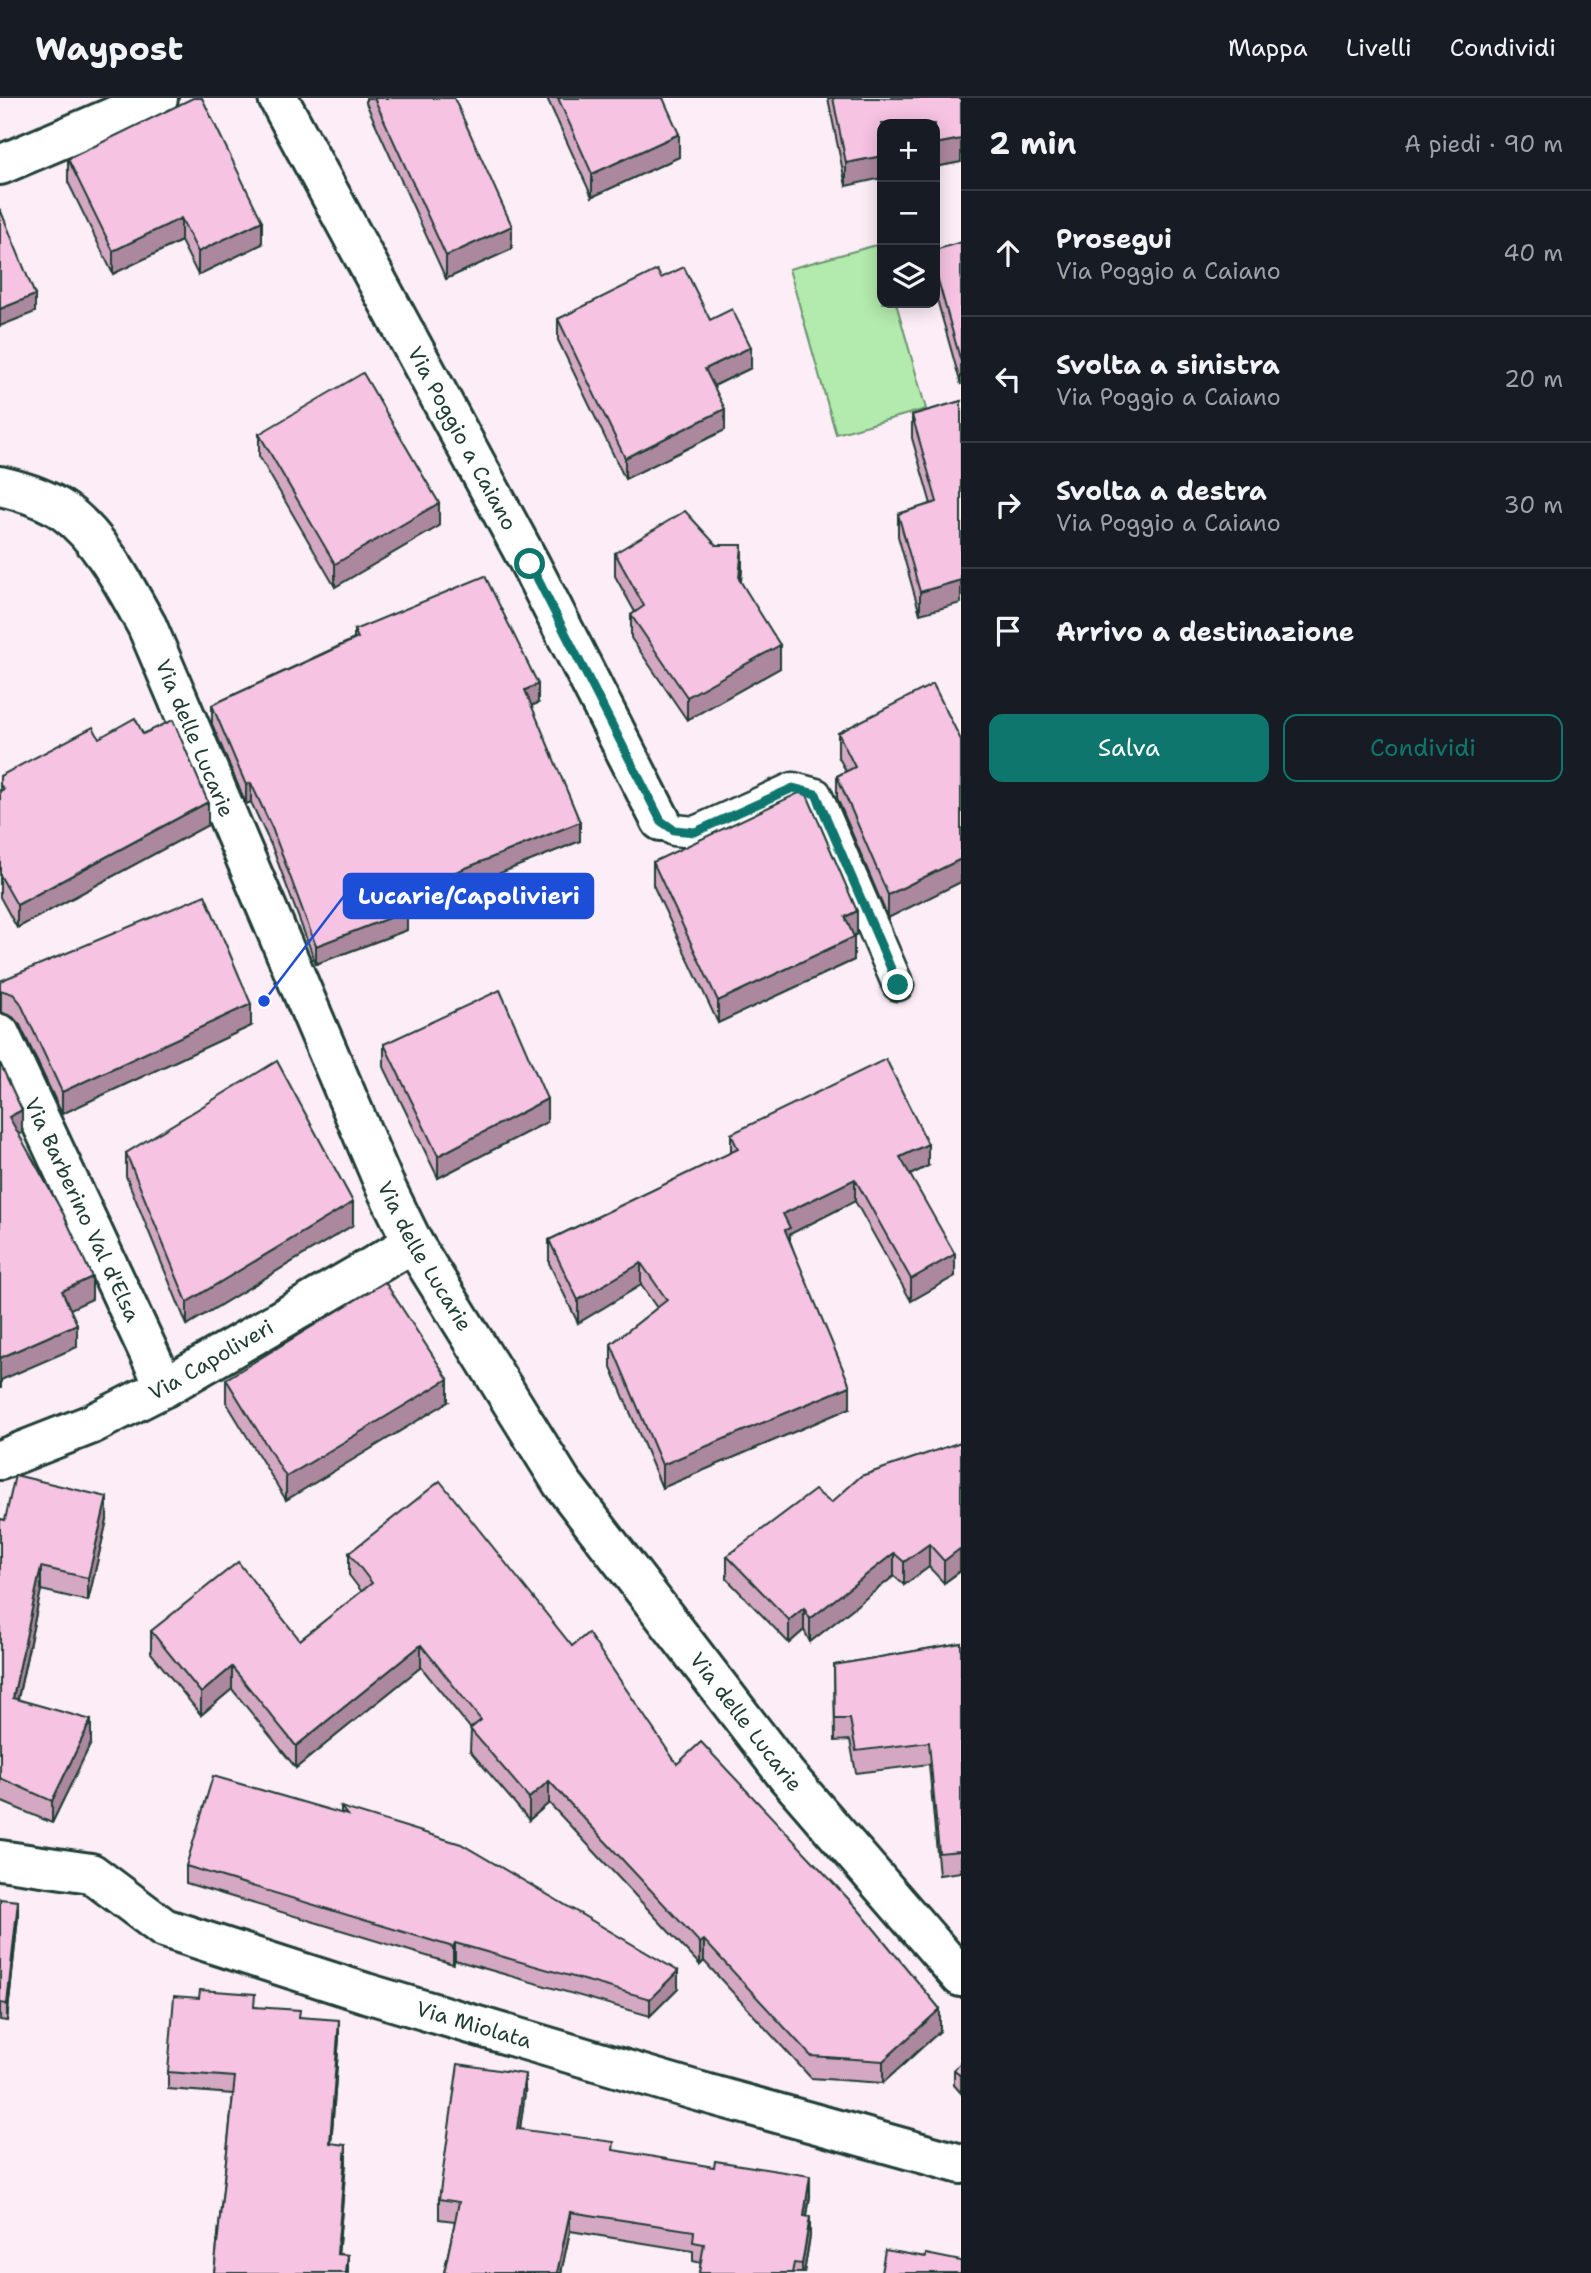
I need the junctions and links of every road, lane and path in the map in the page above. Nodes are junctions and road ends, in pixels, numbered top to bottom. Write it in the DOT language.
graph roads {
  1 [pos="158,98"];
  2 [pos="278,98"];
  3 [pos="0,165"];
  4 [pos="0,486"];
  5 [pos="661,821"];
  6 [pos="898,985"];
  7 [pos="0,1034"];
  8 [pos="413,1243"];
  9 [pos="165,1387"];
  10 [pos="0,1460"];
  11 [pos="0,1860"];
  12 [pos="961,1977"];
  13 [pos="961,2164"];
  1 -- 3 [label="street"];
  2 -- 5 [label="street, Via Poggio a Caiano"];
  4 -- 8 [label="street, Via delle Lucarie"];
  5 -- 6 [label="lane, Via Poggio a Caiano"];
  7 -- 9 [label="street, Via Barberino Val d'Elsa"];
  8 -- 9 [label="street, Via Capoliveri"];
  8 -- 12 [label="street, Via delle Lucarie"];
  9 -- 10 [label="street, Via Capoliveri"];
  11 -- 13 [label="street, Via Miolata"];
}
